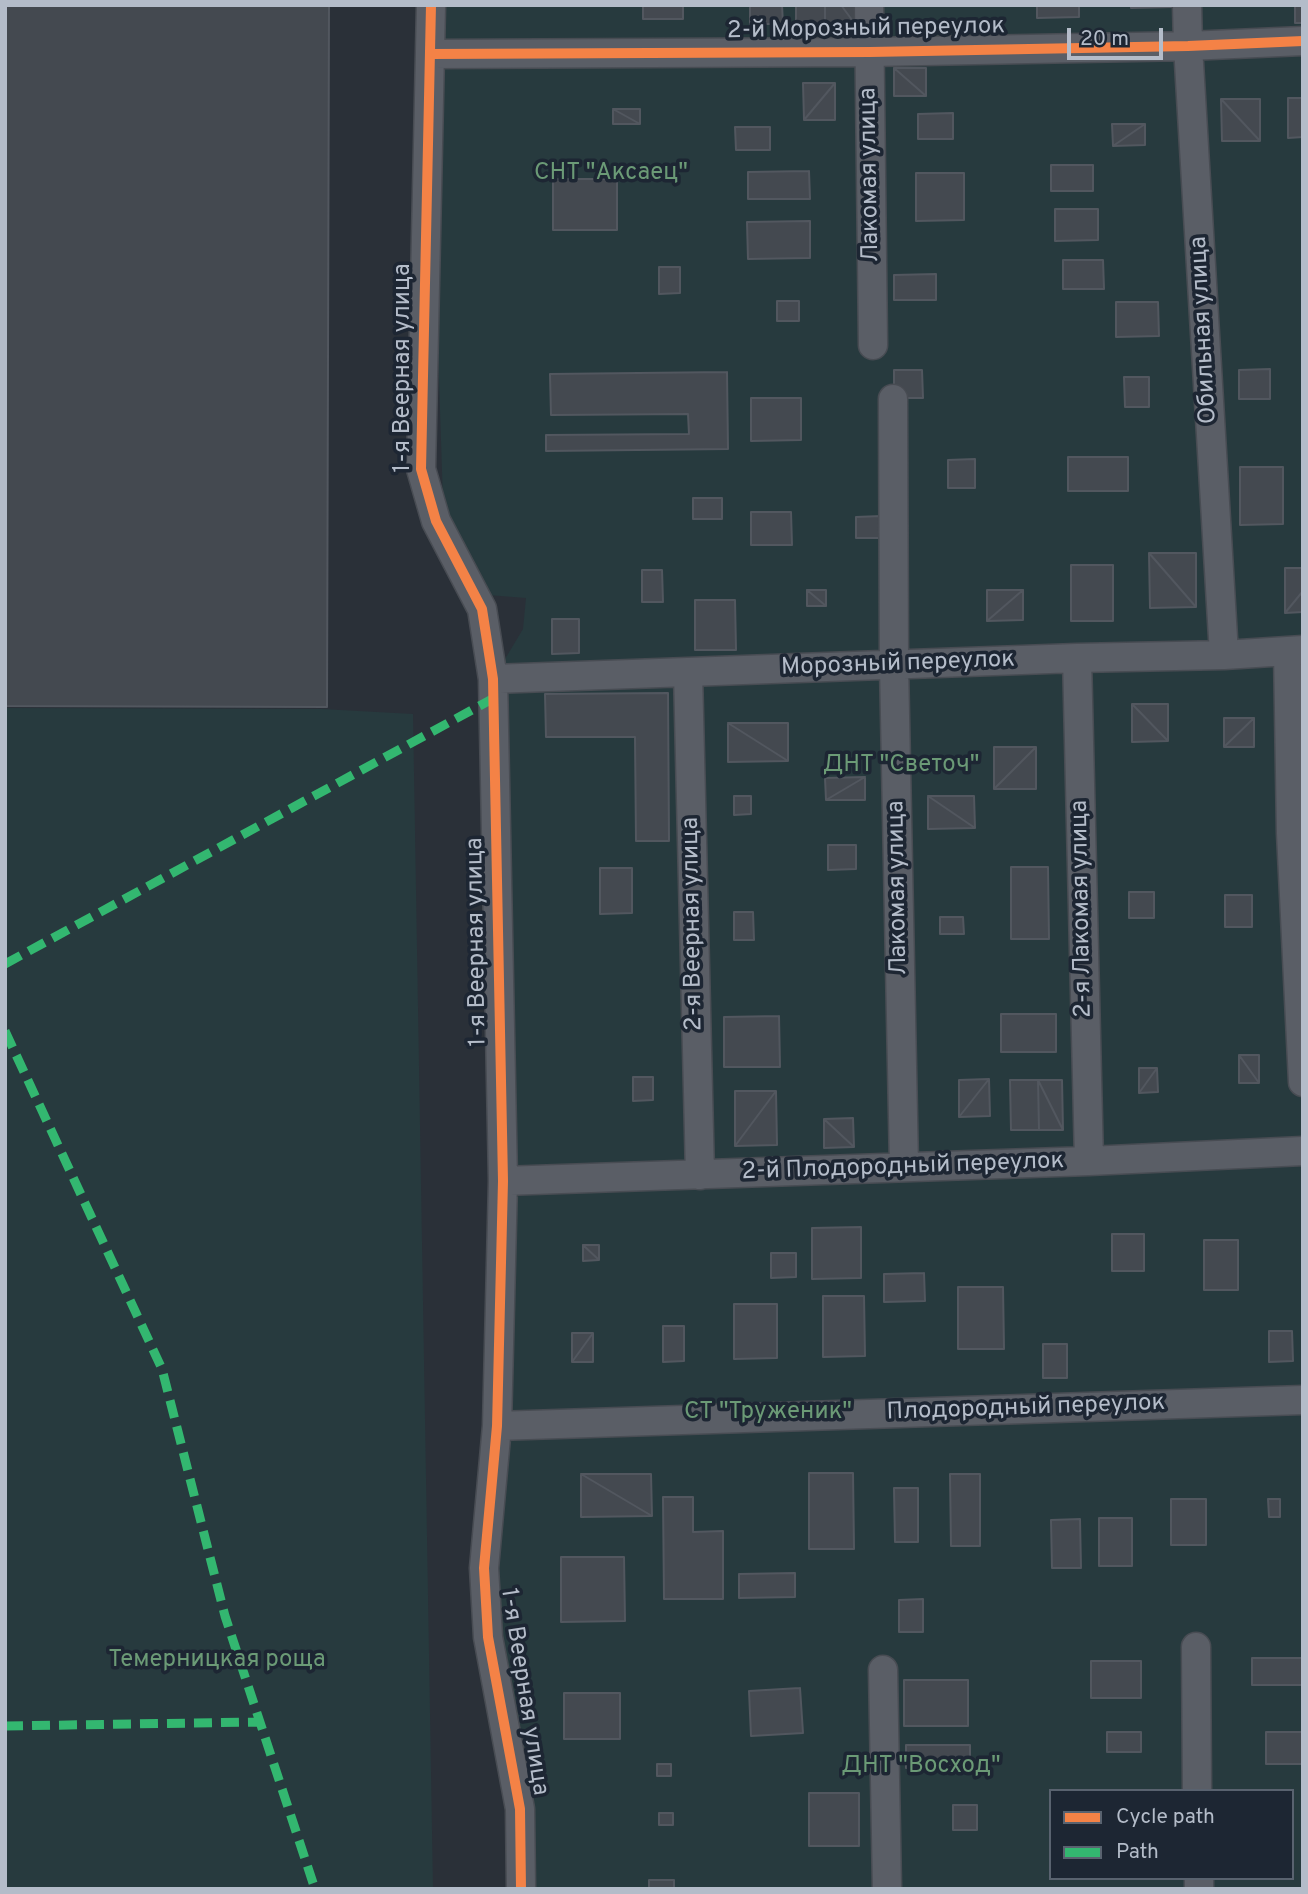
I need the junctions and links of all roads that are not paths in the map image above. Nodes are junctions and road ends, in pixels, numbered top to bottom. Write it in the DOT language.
graph roads {
  1 [pos="431,5"];
  2 [pos="869,5"];
  3 [pos="1187,5"];
  4 [pos="1303,41"];
  5 [pos="1188,46"];
  6 [pos="870,52"];
  7 [pos="430,54"];
  8 [pos="873,345"];
  9 [pos="893,399"];
  10 [pos="1295,651"];
  11 [pos="1224,655"];
  12 [pos="1077,658"];
  13 [pos="894,665"];
  14 [pos="688,673"];
  15 [pos="493,679"];
  16 [pos="1297,833"];
  17 [pos="1303,1082"];
  18 [pos="1303,1151"];
  19 [pos="1088,1161"];
  20 [pos="904,1167"];
  21 [pos="700,1175"];
  22 [pos="503,1181"];
  23 [pos="1303,1400"];
  24 [pos="497,1426"];
  25 [pos="1196,1647"];
  26 [pos="883,1670"];
  27 [pos="1198,1789"];
  28 [pos="520,1889"];
  29 [pos="887,1889"];
  1 -- 7 [label="street, 1-я Веерная улица"];
  2 -- 6 [label="street, Лакомая улица"];
  3 -- 5 [label="street, Обильная улица"];
  4 -- 5 [label="street, 2-й Морозный переулок"];
  5 -- 6 [label="street, 2-й Морозный переулок"];
  5 -- 11 [label="street, Обильная улица"];
  6 -- 7 [label="street, 2-й Морозный переулок"];
  6 -- 8 [label="street, Лакомая улица"];
  7 -- 15 [label="street, 1-я Веерная улица"];
  9 -- 13 [label="street, Лакомая улица"];
  10 -- 11 [label="street, Морозный переулок"];
  10 -- 16 [label="street"];
  11 -- 12 [label="street, Морозный переулок"];
  12 -- 13 [label="street, Морозный переулок"];
  12 -- 19 [label="street, 2-я Лакомая улица"];
  13 -- 14 [label="street, Морозный переулок"];
  13 -- 20 [label="street, Лакомая улица"];
  14 -- 15 [label="street, Морозный переулок"];
  14 -- 21 [label="street, 2-я Веерная улица"];
  15 -- 22 [label="street, 1-я Веерная улица"];
  16 -- 17 [label="street"];
  18 -- 19 [label="street, 2-й Плодородный переулок"];
  19 -- 20 [label="street, 2-й Плодородный переулок"];
  20 -- 21 [label="street, 2-й Плодородный переулок"];
  21 -- 22 [label="street, 2-й Плодородный переулок"];
  22 -- 24 [label="street, 1-я Веерная улица"];
  23 -- 24 [label="street, Плодородный переулок"];
  24 -- 28 [label="street, 1-я Веерная улица"];
  25 -- 27 [label="street"];
  26 -- 29 [label="street"];
}
